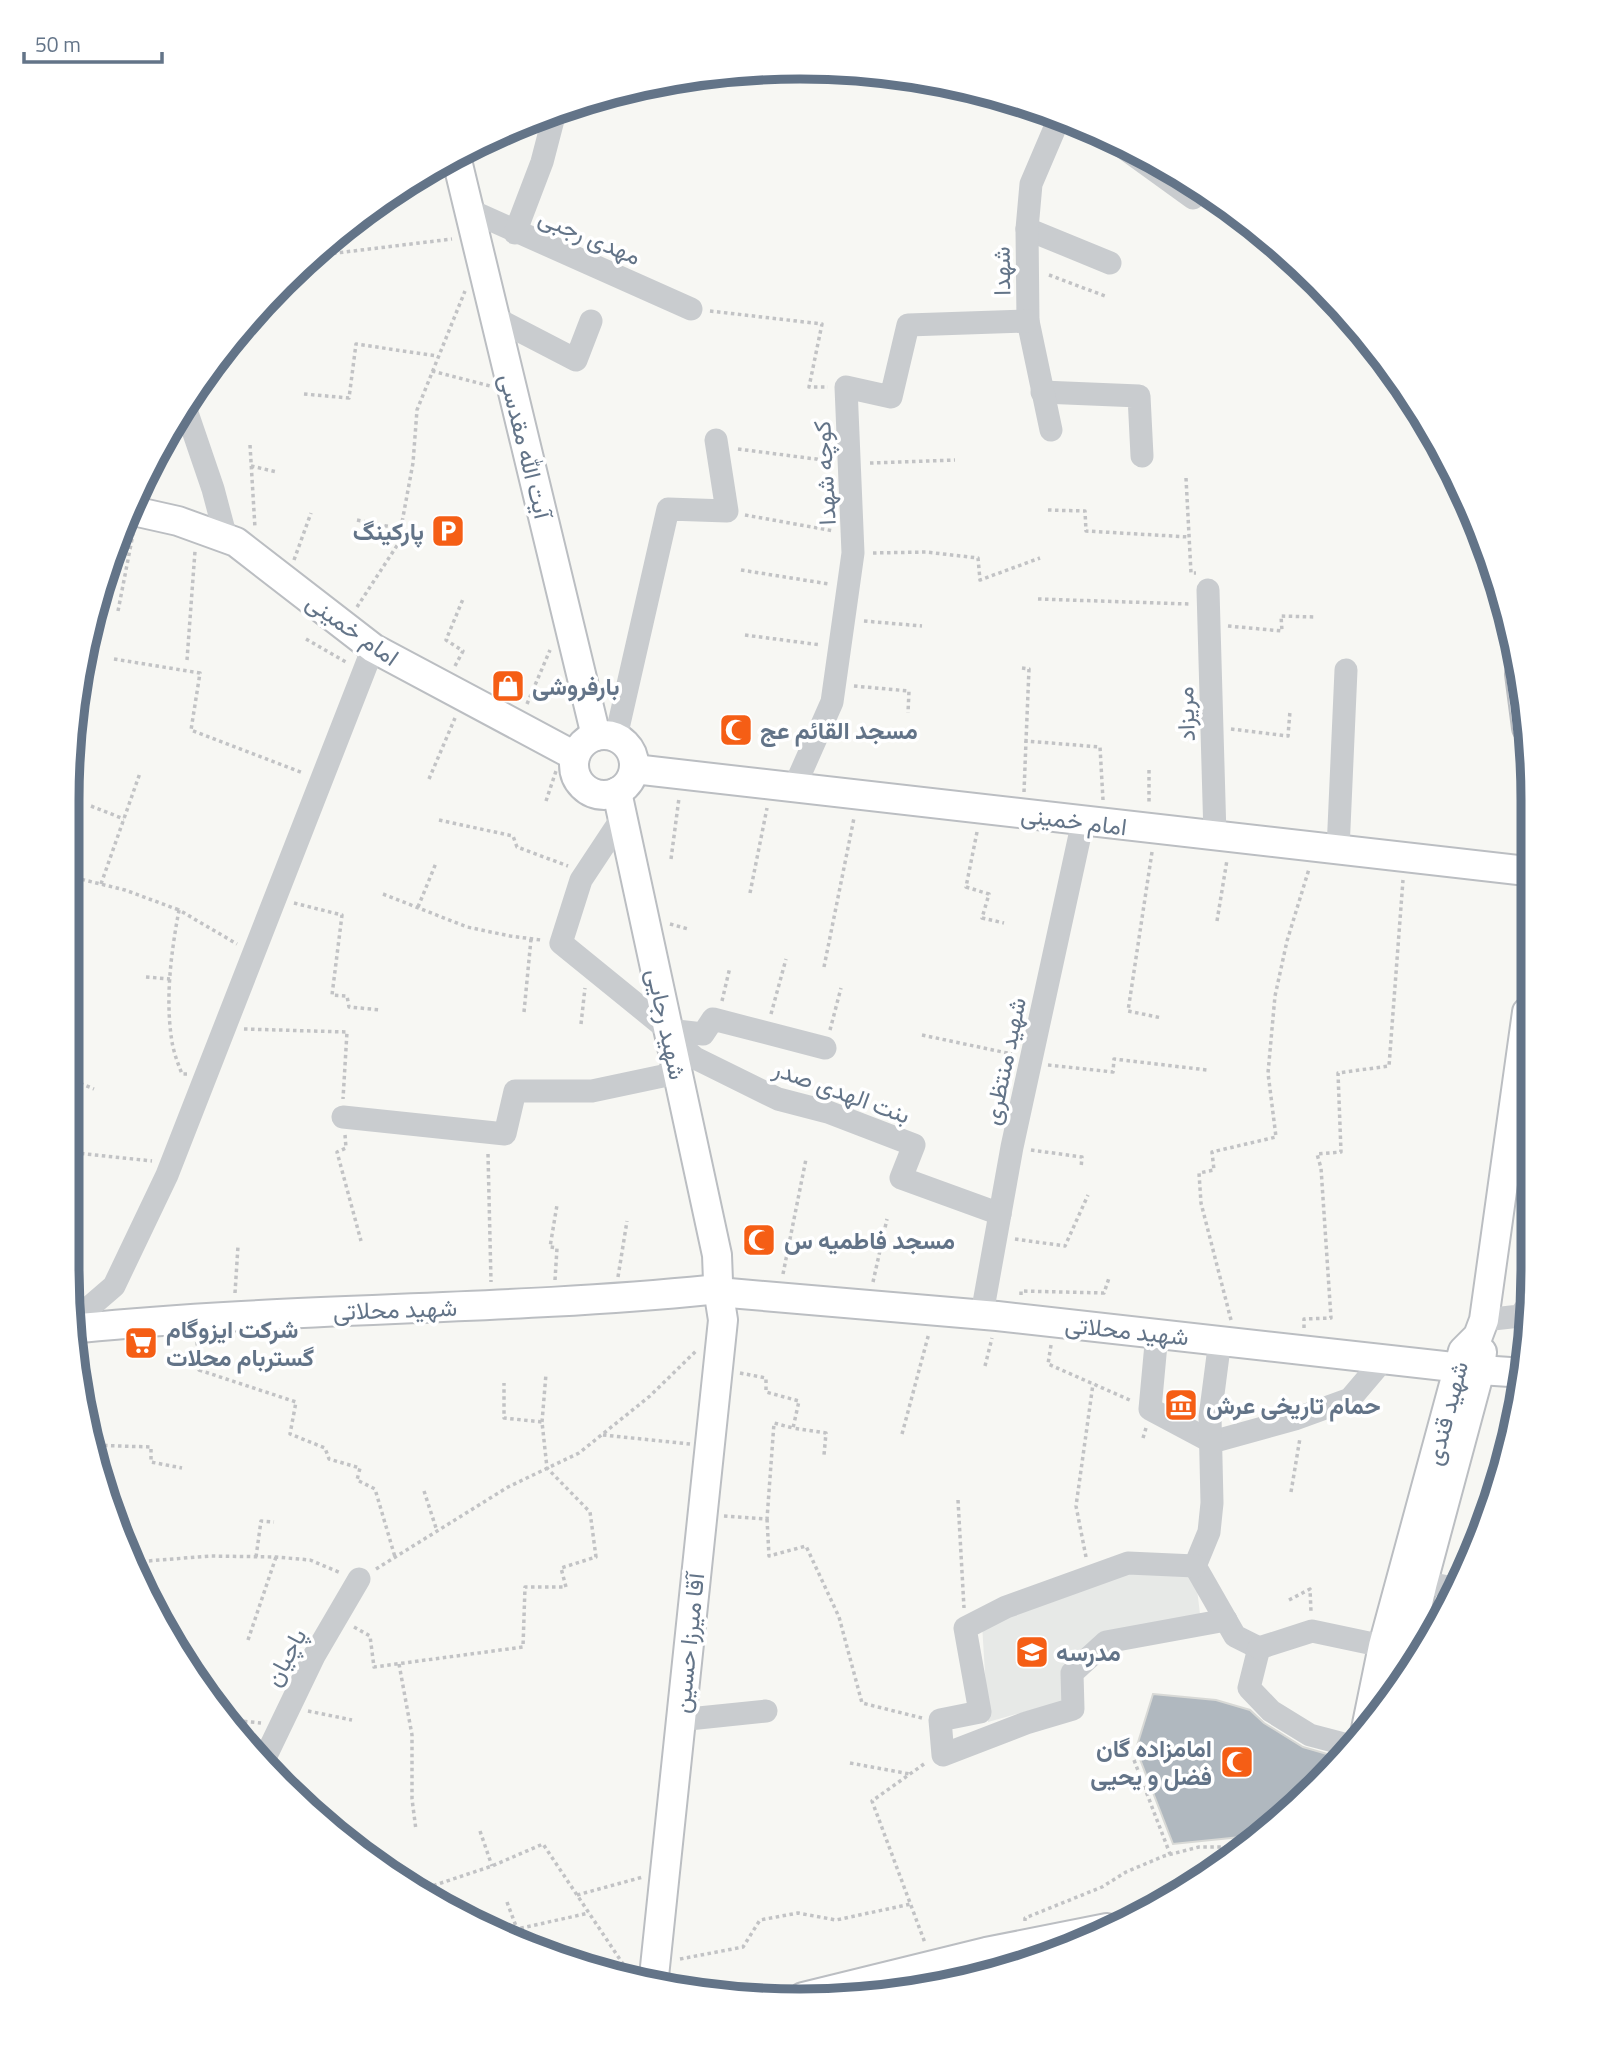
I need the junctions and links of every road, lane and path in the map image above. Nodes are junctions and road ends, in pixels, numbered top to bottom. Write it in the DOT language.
graph roads {
  1 [pos="552,123"];
  2 [pos="1056,126"];
  3 [pos="458,165"];
  4 [pos="1162,176"];
  5 [pos="1193,198"];
  6 [pos="472,224"];
  7 [pos="1027,229"];
  8 [pos="515,233"];
  9 [pos="331,252"];
  10 [pos="1110,263"];
  11 [pos="482,266"];
  12 [pos="1027,267"];
  13 [pos="1105,296"];
  14 [pos="691,309"];
  15 [pos="495,318"];
  16 [pos="591,321"];
  17 [pos="1028,321"];
  18 [pos="437,356"];
  19 [pos="432,371"];
  20 [pos="846,387"];
  21 [pos="512,392"];
  22 [pos="1042,392"];
  23 [pos="304,394"];
  24 [pos="189,417"];
  25 [pos="1051,430"];
  26 [pos="716,443"];
  27 [pos="250,444"];
  28 [pos="1142,456"];
  29 [pos="955,460"];
  30 [pos="849,464"];
  31 [pos="251,466"];
  32 [pos="277,472"];
  33 [pos="1186,478"];
  34 [pos="1048,510"];
  35 [pos="727,511"];
  36 [pos="139,512"];
  37 [pos="311,513"];
  38 [pos="357,520"];
  39 [pos="198,528"];
  40 [pos="401,529"];
  41 [pos="130,533"];
  42 [pos="1189,537"];
  43 [pos="226,538"];
  44 [pos="853,544"];
  45 [pos="257,558"];
  46 [pos="1040,558"];
  47 [pos="741,570"];
  48 [pos="287,582"];
  49 [pos="849,586"];
  50 [pos="463,599"];
  51 [pos="1038,600"];
  52 [pos="1208,606"];
  53 [pos="118,611"];
  54 [pos="566,614"];
  55 [pos="1314,617"];
  56 [pos="844,620"];
  57 [pos="345,626"];
  58 [pos="922,626"];
  59 [pos="745,635"];
  60 [pos="306,639"];
  61 [pos="840,648"];
  62 [pos="114,659"];
  63 [pos="187,660"];
  64 [pos="368,660"];
  65 [pos="1021,668"];
  66 [pos="1346,670"];
  67 [pos="835,685"];
  68 [pos="454,692"];
  69 [pos="1290,711"];
  70 [pos="908,713"];
  71 [pos="517,725"];
  72 [pos="1212,727"];
  73 [pos="606,736"];
  74 [pos="1026,741"];
  75 [pos="569,753"];
  76 [pos="634,769"];
  77 [pos="1149,770"];
  78 [pos="140,773"];
  79 [pos="682,775"];
  80 [pos="321,779"];
  81 [pos="429,779"];
  82 [pos="783,786"];
  83 [pos="858,795"];
  84 [pos="546,802"];
  85 [pos="620,805"];
  86 [pos="91,806"];
  87 [pos="982,809"];
  88 [pos="1023,814"];
  89 [pos="124,819"];
  90 [pos="439,820"];
  91 [pos="1094,822"];
  92 [pos="1153,829"];
  93 [pos="1223,837"];
  94 [pos="1327,849"];
  95 [pos="1405,858"];
  96 [pos="671,859"];
  97 [pos="436,863"];
  98 [pos="1521,871"];
  99 [pos="586,873"];
  100 [pos="79,879"];
  101 [pos="100,884"];
  102 [pos="750,893"];
  103 [pos="383,894"];
  104 [pos="275,898"];
  105 [pos="418,907"];
  106 [pos="179,910"];
  107 [pos="1217,921"];
  108 [pos="1004,923"];
  109 [pos="531,939"];
  110 [pos="561,943"];
  111 [pos="254,951"];
  112 [pos="786,959"];
  113 [pos="588,965"];
  114 [pos="730,967"];
  115 [pos="824,968"];
  116 [pos="146,977"];
  117 [pos="170,979"];
  118 [pos="841,988"];
  119 [pos="381,1010"];
  120 [pos="524,1012"];
  121 [pos="1162,1018"];
  122 [pos="717,1020"];
  123 [pos="581,1024"];
  124 [pos="224,1028"];
  125 [pos="669,1033"];
  126 [pos="766,1033"];
  127 [pos="922,1035"];
  128 [pos="825,1048"];
  129 [pos="1521,1053"];
  130 [pos="1031,1061"];
  131 [pos="1207,1070"];
  132 [pos="677,1073"];
  133 [pos="206,1075"];
  134 [pos="79,1083"];
  135 [pos="94,1089"];
  136 [pos="342,1116"];
  137 [pos="1012,1147"];
  138 [pos="79,1153"];
  139 [pos="488,1154"];
  140 [pos="806,1159"];
  141 [pos="172,1163"];
  142 [pos="1081,1168"];
  143 [pos="1088,1195"];
  144 [pos="557,1205"];
  145 [pos="887,1219"];
  146 [pos="626,1221"];
  147 [pos="998,1225"];
  148 [pos="361,1241"];
  149 [pos="238,1246"];
  150 [pos="1109,1278"];
  151 [pos="719,1284"];
  152 [pos="779,1297"];
  153 [pos="614,1300"];
  154 [pos="552,1303"];
  155 [pos="867,1304"];
  156 [pos="491,1305"];
  157 [pos="935,1310"];
  158 [pos="234,1316"];
  159 [pos="999,1316"];
  160 [pos="1520,1316"];
  161 [pos="195,1318"];
  162 [pos="80,1320"];
  163 [pos="1054,1322"];
  164 [pos="81,1323"];
  165 [pos="1481,1328"];
  166 [pos="1157,1333"];
  167 [pos="1229,1341"];
  168 [pos="703,1344"];
  169 [pos="1304,1350"];
  170 [pos="1384,1359"];
  171 [pos="985,1366"];
  172 [pos="1469,1369"];
  173 [pos="717,1370"];
  174 [pos="1513,1372"];
  175 [pos="546,1374"];
  176 [pos="504,1383"];
  177 [pos="1093,1384"];
  178 [pos="1150,1409"];
  179 [pos="1304,1415"];
  180 [pos="542,1422"];
  181 [pos="793,1428"];
  182 [pos="902,1434"];
  183 [pos="603,1435"];
  184 [pos="1212,1442"];
  185 [pos="101,1445"];
  186 [pos="709,1446"];
  187 [pos="824,1455"];
  188 [pos="182,1468"];
  189 [pos="547,1468"];
  190 [pos="424,1491"];
  191 [pos="1290,1492"];
  192 [pos="958,1500"];
  193 [pos="701,1515"];
  194 [pos="767,1518"];
  195 [pos="274,1522"];
  196 [pos="437,1531"];
  197 [pos="256,1557"];
  198 [pos="276,1557"];
  199 [pos="395,1557"];
  200 [pos="142,1561"];
  201 [pos="1195,1566"];
  202 [pos="1090,1576"];
  203 [pos="359,1579"];
  204 [pos="1423,1582"];
  205 [pos="1447,1587"];
  206 [pos="1289,1600"];
  207 [pos="338,1616"];
  208 [pos="1226,1620"];
  209 [pos="965,1628"];
  210 [pos="1312,1631"];
  211 [pos="248,1640"];
  212 [pos="1383,1646"];
  213 [pos="1259,1648"];
  214 [pos="1404,1663"];
  215 [pos="399,1664"];
  216 [pos="1370,1709"];
  217 [pos="766,1712"];
  218 [pos="285,1716"];
  219 [pos="238,1719"];
  220 [pos="352,1720"];
  221 [pos="680,1720"];
  222 [pos="940,1720"];
  223 [pos="1342,1743"];
  224 [pos="943,1750"];
  225 [pos="266,1753"];
  226 [pos="1134,1760"];
  227 [pos="850,1763"];
  228 [pos="909,1774"];
  229 [pos="416,1830"];
  230 [pos="480,1831"];
  231 [pos="1230,1847"];
  232 [pos="1170,1854"];
  233 [pos="492,1866"];
  234 [pos="664,1871"];
  235 [pos="429,1887"];
  236 [pos="577,1895"];
  237 [pos="507,1902"];
  238 [pos="911,1904"];
  239 [pos="589,1913"];
  240 [pos="1025,1918"];
  241 [pos="517,1929"];
  242 [pos="1072,1935"];
  243 [pos="934,1965"];
  244 [pos="642,1971"];
  245 [pos="648,1973"];
  246 [pos="656,1974"];
  247 [pos="839,1988"];
  1 -- 8 [label="street"];
  2 -- 7 [label="street, شهدا"];
  3 -- 6 [label="main road, آیت الله مقدسی"];
  4 -- 5 [label="street"];
  6 -- 8 [label="street, مهدی رجبی"];
  6 -- 9 [label="path"];
  6 -- 11 [label="main road, آیت الله مقدسی"];
  7 -- 10 [label="street"];
  7 -- 12 [label="street, شهدا"];
  8 -- 14 [label="street, مهدی رجبی"];
  11 -- 15 [label="main road, آیت الله مقدسی"];
  11 -- 18 [label="path"];
  12 -- 13 [label="path"];
  12 -- 17 [label="street, شهدا"];
  14 -- 20 [label="path"];
  15 -- 16 [label="street"];
  15 -- 21 [label="main road, آیت الله مقدسی"];
  17 -- 20 [label="street, کوچه شهدا"];
  17 -- 22 [label="street, شهدا"];
  18 -- 19 [label="path"];
  18 -- 23 [label="path"];
  19 -- 21 [label="path"];
  19 -- 40 [label="path"];
  20 -- 30 [label="street, کوچه شهدا"];
  21 -- 54 [label="main road, آیت الله مقدسی"];
  22 -- 25 [label="street, شهدا"];
  22 -- 28 [label="street"];
  24 -- 43 [label="street"];
  26 -- 30 [label="path"];
  26 -- 35 [label="street"];
  27 -- 31 [label="path"];
  29 -- 30 [label="path"];
  30 -- 44 [label="street, کوچه شهدا"];
  31 -- 32 [label="path"];
  31 -- 45 [label="path"];
  33 -- 42 [label="path"];
  34 -- 42 [label="path"];
  35 -- 44 [label="path"];
  35 -- 73 [label="street"];
  36 -- 39 [label="main road, امام خمینی"];
  37 -- 48 [label="path"];
  38 -- 40 [label="path"];
  39 -- 43 [label="main road, امام خمینی"];
  39 -- 63 [label="path"];
  40 -- 57 [label="path"];
  41 -- 53 [label="path"];
  42 -- 52 [label="path"];
  43 -- 45 [label="main road, امام خمینی"];
  44 -- 46 [label="path"];
  44 -- 49 [label="street, کوچه شهدا"];
  45 -- 48 [label="main road, امام خمینی"];
  47 -- 49 [label="path"];
  48 -- 57 [label="main road, امام خمینی"];
  49 -- 56 [label="street, کوچه شهدا"];
  50 -- 68 [label="path"];
  51 -- 52 [label="path"];
  52 -- 55 [label="path"];
  52 -- 72 [label="street, مریزاد"];
  54 -- 71 [label="path"];
  54 -- 73 [label="main road, آیت الله مقدسی"];
  56 -- 58 [label="path"];
  56 -- 61 [label="street, کوچه شهدا"];
  57 -- 64 [label="main road, امام خمینی"];
  59 -- 61 [label="path"];
  60 -- 64 [label="path"];
  61 -- 67 [label="street, کوچه شهدا"];
  62 -- 80 [label="path"];
  64 -- 68 [label="main road, امام خمینی"];
  64 -- 80 [label="street"];
  65 -- 74 [label="path"];
  66 -- 94 [label="street"];
  67 -- 70 [label="path"];
  67 -- 82 [label="street, کوچه شهدا"];
  68 -- 71 [label="main road, امام خمینی"];
  68 -- 81 [label="path"];
  69 -- 72 [label="path"];
  71 -- 75 [label="main road, امام خمینی"];
  72 -- 93 [label="street, مریزاد"];
  73 -- 75 [label="main road"];
  73 -- 76 [label="main road"];
  74 -- 88 [label="path"];
  74 -- 91 [label="path"];
  75 -- 84 [label="path"];
  75 -- 85 [label="main road"];
  76 -- 79 [label="main road, امام خمینی"];
  76 -- 85 [label="main road"];
  77 -- 92 [label="path"];
  78 -- 89 [label="path"];
  79 -- 82 [label="main road, امام خمینی"];
  79 -- 96 [label="path"];
  80 -- 104 [label="street"];
  82 -- 83 [label="main road, امام خمینی"];
  82 -- 102 [label="path"];
  83 -- 87 [label="main road, امام خمینی"];
  83 -- 115 [label="path"];
  85 -- 99 [label="street"];
  85 -- 125 [label="main road, شهید رجایی"];
  86 -- 89 [label="path"];
  87 -- 88 [label="main road, امام خمینی"];
  87 -- 108 [label="path"];
  88 -- 91 [label="main road, امام خمینی"];
  89 -- 101 [label="path"];
  90 -- 99 [label="path"];
  91 -- 92 [label="main road, امام خمینی"];
  91 -- 130 [label="street, شهید منتظری"];
  92 -- 93 [label="main road, امام خمینی"];
  92 -- 121 [label="path"];
  93 -- 94 [label="main road, امام خمینی"];
  93 -- 107 [label="path"];
  94 -- 95 [label="main road, امام خمینی"];
  94 -- 167 [label="path"];
  95 -- 98 [label="main road, امام خمینی"];
  95 -- 169 [label="path"];
  97 -- 105 [label="path"];
  99 -- 110 [label="street"];
  100 -- 101 [label="path"];
  101 -- 106 [label="path"];
  103 -- 105 [label="path"];
  104 -- 111 [label="street"];
  104 -- 119 [label="path"];
  105 -- 109 [label="path"];
  106 -- 111 [label="path"];
  106 -- 117 [label="path"];
  109 -- 110 [label="path"];
  109 -- 120 [label="path"];
  110 -- 113 [label="street"];
  111 -- 124 [label="street"];
  112 -- 126 [label="path"];
  113 -- 123 [label="path"];
  113 -- 125 [label="street"];
  114 -- 122 [label="path"];
  116 -- 117 [label="path"];
  117 -- 133 [label="path"];
  118 -- 128 [label="path"];
  122 -- 125 [label="street"];
  122 -- 126 [label="street"];
  124 -- 133 [label="street"];
  124 -- 136 [label="path"];
  125 -- 132 [label="main road, شهید رجایی"];
  125 -- 147 [label="street, بنت الهدی صدر"];
  126 -- 128 [label="street"];
  127 -- 130 [label="path"];
  129 -- 165 [label="main road"];
  130 -- 131 [label="path"];
  130 -- 137 [label="street, شهید منتظری"];
  132 -- 136 [label="street"];
  132 -- 151 [label="main road, شهید رجایی"];
  133 -- 141 [label="street"];
  134 -- 135 [label="path"];
  136 -- 148 [label="path"];
  137 -- 142 [label="path"];
  137 -- 147 [label="street, شهید منتظری"];
  138 -- 141 [label="path"];
  139 -- 156 [label="path"];
  140 -- 152 [label="path"];
  141 -- 162 [label="street"];
  143 -- 147 [label="path"];
  144 -- 154 [label="path"];
  145 -- 155 [label="path"];
  146 -- 153 [label="path"];
  147 -- 159 [label="street, شهید منتظری"];
  149 -- 158 [label="path"];
  150 -- 159 [label="path"];
  151 -- 152 [label="main road, شهید محلاتی"];
  151 -- 153 [label="main road, شهید محلاتی"];
  151 -- 173 [label="main road, آقا میرزا حسین"];
  152 -- 155 [label="main road, شهید محلاتی"];
  153 -- 154 [label="main road, شهید محلاتی"];
  154 -- 156 [label="main road, شهید محلاتی"];
  155 -- 157 [label="main road, شهید محلاتی"];
  156 -- 158 [label="main road, شهید محلاتی"];
  157 -- 159 [label="main road, شهید محلاتی"];
  157 -- 182 [label="path"];
  158 -- 161 [label="main road, شهید محلاتی"];
  159 -- 163 [label="main road, شهید محلاتی"];
  159 -- 171 [label="path"];
  160 -- 165 [label="street"];
  161 -- 164 [label="main road, شهید محلاتی"];
  161 -- 199 [label="path"];
  163 -- 166 [label="main road, شهید محلاتی"];
  163 -- 177 [label="path"];
  165 -- 172 [label="main road, شهید قندی"];
  166 -- 167 [label="main road, شهید محلاتی"];
  166 -- 178 [label="street"];
  167 -- 169 [label="main road, شهید محلاتی"];
  167 -- 184 [label="street"];
  168 -- 183 [label="path"];
  169 -- 170 [label="main road, شهید محلاتی"];
  170 -- 172 [label="main road, شهید محلاتی"];
  170 -- 179 [label="street"];
  172 -- 174 [label="main road, شهید محلاتی"];
  172 -- 204 [label="main road, شهید قندی"];
  172 -- 212 [label="main road, شهید قندی"];
  173 -- 181 [label="path"];
  173 -- 186 [label="main road, آقا میرزا حسین"];
  175 -- 180 [label="path"];
  176 -- 180 [label="path"];
  177 -- 178 [label="path"];
  177 -- 202 [label="path"];
  178 -- 184 [label="street"];
  179 -- 184 [label="street"];
  179 -- 191 [label="path"];
  180 -- 189 [label="path"];
  181 -- 187 [label="path"];
  181 -- 194 [label="path"];
  183 -- 186 [label="path"];
  183 -- 189 [label="path"];
  184 -- 201 [label="street"];
  185 -- 188 [label="path"];
  186 -- 193 [label="main road, آقا میرزا حسین"];
  189 -- 196 [label="path"];
  189 -- 215 [label="path"];
  190 -- 196 [label="path"];
  192 -- 209 [label="path"];
  193 -- 194 [label="path"];
  193 -- 221 [label="main road, آقا میرزا حسین"];
  194 -- 222 [label="path"];
  195 -- 197 [label="path"];
  196 -- 199 [label="path"];
  197 -- 198 [label="path"];
  197 -- 200 [label="path"];
  198 -- 203 [label="path"];
  198 -- 211 [label="path"];
  199 -- 203 [label="path"];
  201 -- 202 [label="street"];
  201 -- 208 [label="street"];
  202 -- 209 [label="street"];
  203 -- 207 [label="street, پاچیان"];
  204 -- 205 [label="street"];
  204 -- 214 [label="main road, شهید قندی"];
  206 -- 210 [label="path"];
  207 -- 215 [label="path"];
  207 -- 218 [label="street, پاچیان"];
  208 -- 213 [label="street"];
  208 -- 224 [label="street"];
  209 -- 222 [label="street"];
  210 -- 212 [label="street"];
  210 -- 213 [label="street"];
  212 -- 216 [label="main road, شهید قندی"];
  213 -- 223 [label="street"];
  215 -- 229 [label="path"];
  217 -- 221 [label="street"];
  218 -- 219 [label="path"];
  218 -- 220 [label="path"];
  218 -- 225 [label="street, پاچیان"];
  221 -- 234 [label="main road, آقا میرزا حسین"];
  222 -- 224 [label="street"];
  224 -- 228 [label="path"];
  226 -- 232 [label="path"];
  227 -- 228 [label="path"];
  228 -- 238 [label="path"];
  230 -- 233 [label="path"];
  231 -- 232 [label="path"];
  232 -- 240 [label="path"];
  233 -- 235 [label="path"];
  233 -- 236 [label="path"];
  234 -- 236 [label="path"];
  234 -- 245 [label="main road, آقا میرزا حسین"];
  236 -- 239 [label="path"];
  237 -- 241 [label="path"];
  238 -- 243 [label="path"];
  238 -- 246 [label="path"];
  239 -- 241 [label="path"];
  239 -- 244 [label="path"];
  242 -- 243 [label="main road"];
  243 -- 247 [label="main road"];
}
